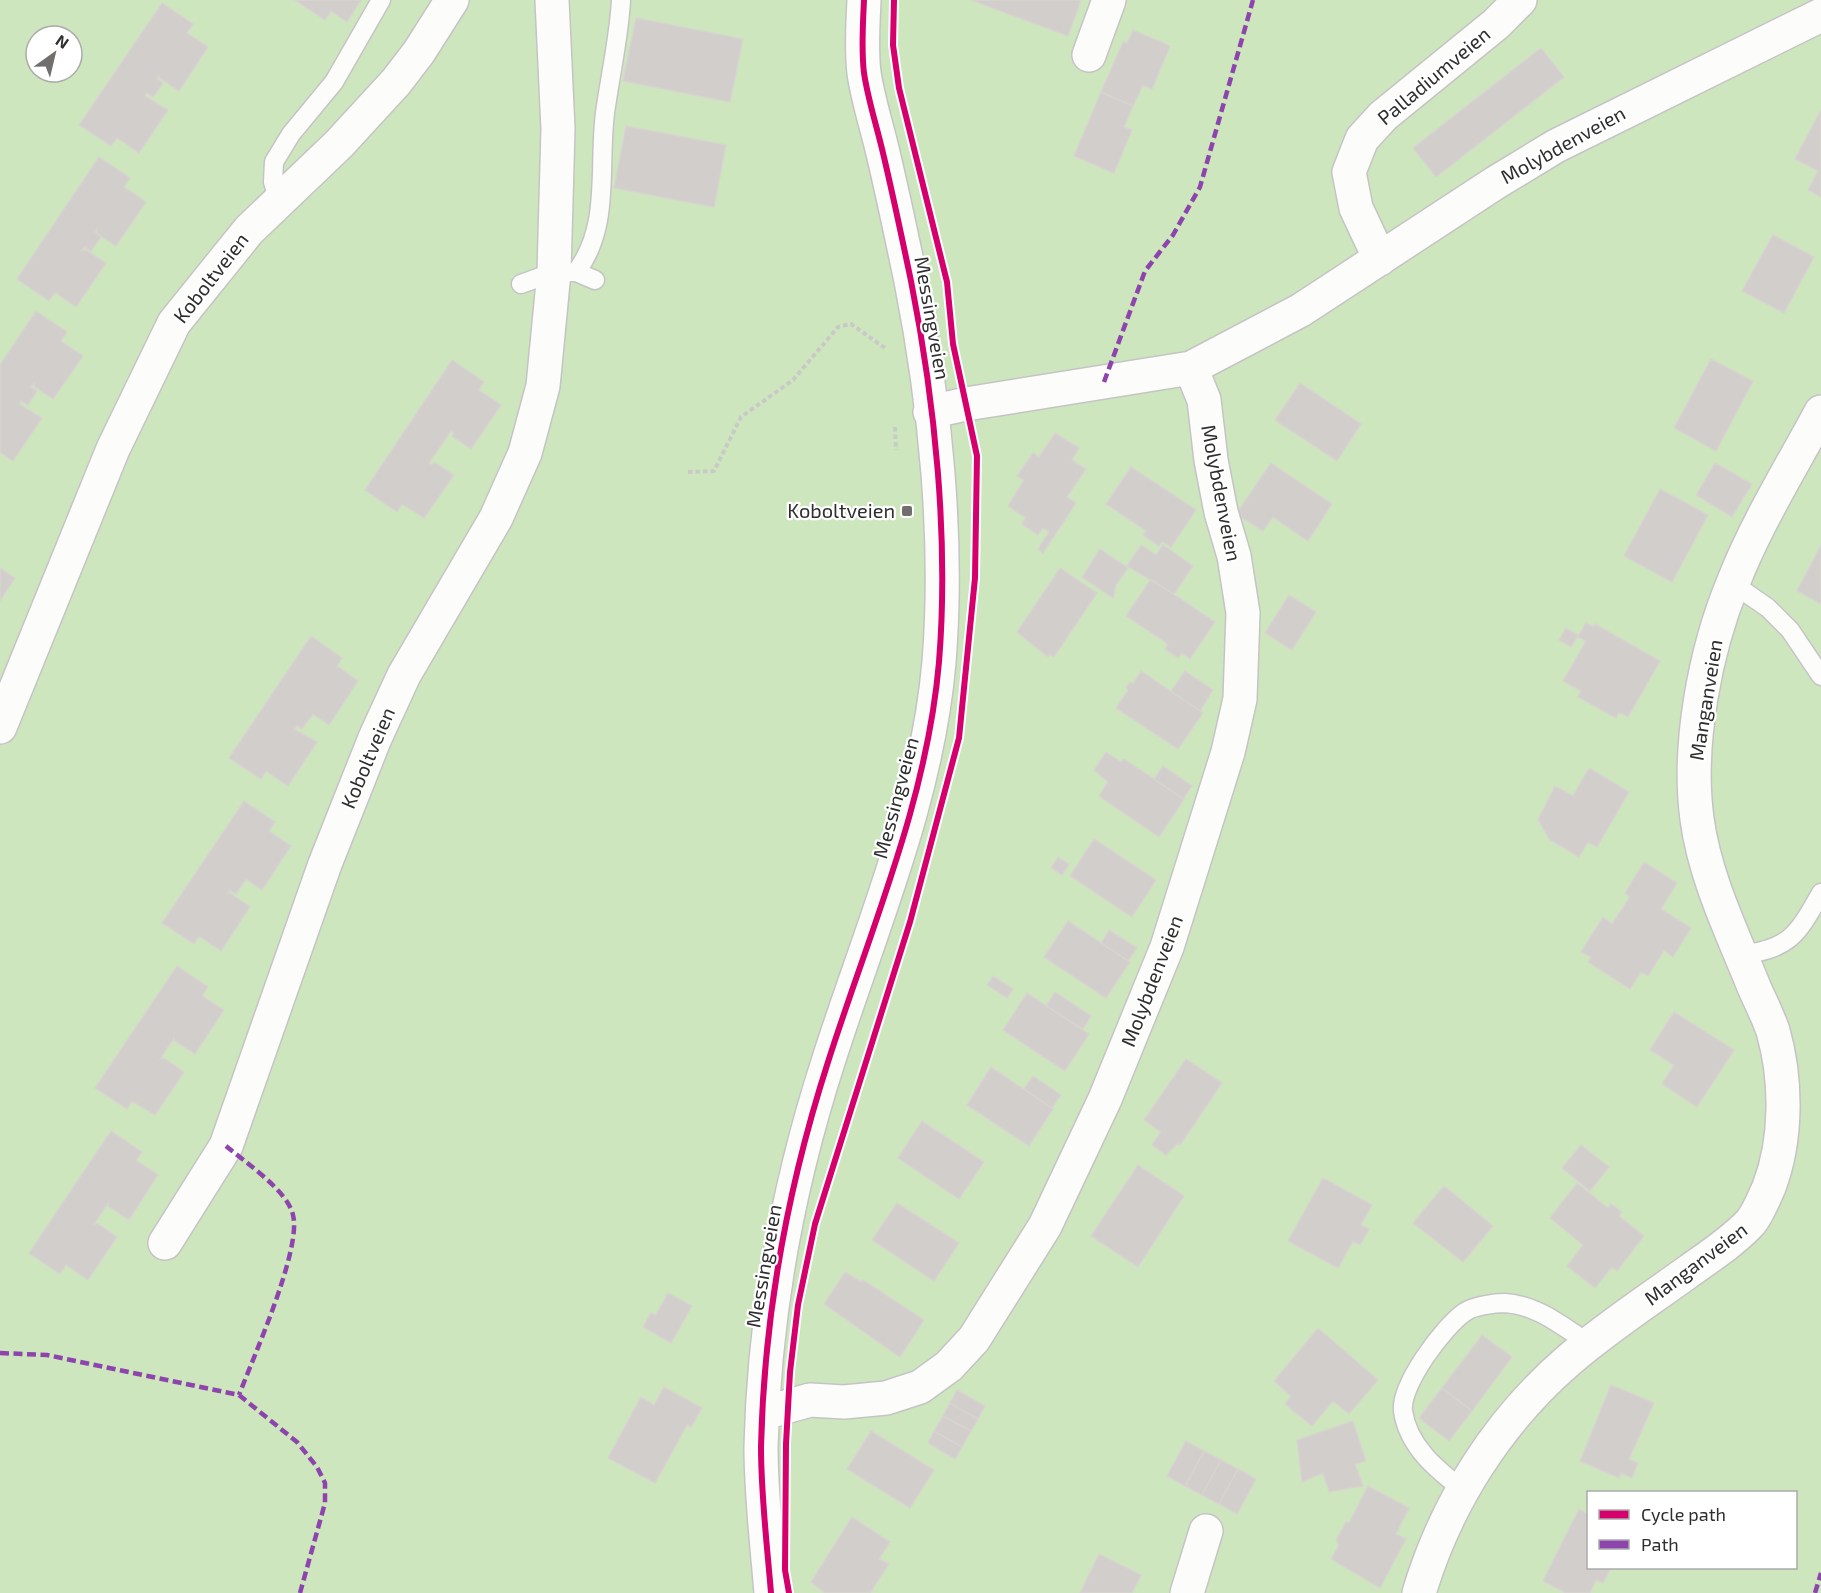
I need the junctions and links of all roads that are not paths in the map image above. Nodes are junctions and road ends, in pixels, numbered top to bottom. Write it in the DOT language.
graph roads {
  1 [pos="381,0"];
  2 [pos="452,0"];
  3 [pos="552,0"];
  4 [pos="621,0"];
  5 [pos="864,0"];
  6 [pos="1109,0"];
  7 [pos="1520,0"];
  8 [pos="1821,15"];
  9 [pos="1089,55"];
  10 [pos="279,201"];
  11 [pos="1380,259"];
  12 [pos="565,272"];
  13 [pos="595,280"];
  14 [pos="521,284"];
  15 [pos="1191,368"];
  16 [pos="930,412"];
  17 [pos="1821,412"];
  18 [pos="1732,583"];
  19 [pos="1821,676"];
  20 [pos="0,727"];
  21 [pos="1821,893"];
  22 [pos="1742,956"];
  23 [pos="165,1243"];
  24 [pos="1590,1344"];
  25 [pos="764,1413"];
  26 [pos="1462,1489"];
  27 [pos="1206,1531"];
  28 [pos="771,1593"];
  29 [pos="1187,1593"];
  30 [pos="1419,1593"];
  1 -- 10 [label="lane"];
  2 -- 10 [label="street, Koboltveien"];
  3 -- 12 [label="street, Koboltveien"];
  4 -- 12 [label="lane, Koboltveien"];
  5 -- 16 [label="street, Messingveien"];
  6 -- 9 [label="street"];
  7 -- 11 [label="street, Palladiumveien"];
  8 -- 11 [label="street, Molybdenveien"];
  10 -- 20 [label="street, Koboltveien"];
  11 -- 15 [label="street, Molybdenveien"];
  12 -- 13 [label="lane"];
  12 -- 14 [label="lane"];
  12 -- 23 [label="street, Koboltveien"];
  15 -- 16 [label="street, Molybdenveien"];
  15 -- 25 [label="street, Molybdenveien"];
  16 -- 25 [label="street, Messingveien"];
  17 -- 18 [label="street, Manganveien"];
  18 -- 19 [label="lane"];
  18 -- 22 [label="street, Manganveien"];
  21 -- 22 [label="lane"];
  22 -- 24 [label="street, Manganveien"];
  24 -- 26 [label="street, Manganveien"];
  24 -- 26 [label="lane"];
  25 -- 28 [label="street, Messingveien"];
  26 -- 30 [label="street, Manganveien"];
  27 -- 29 [label="street"];
}
